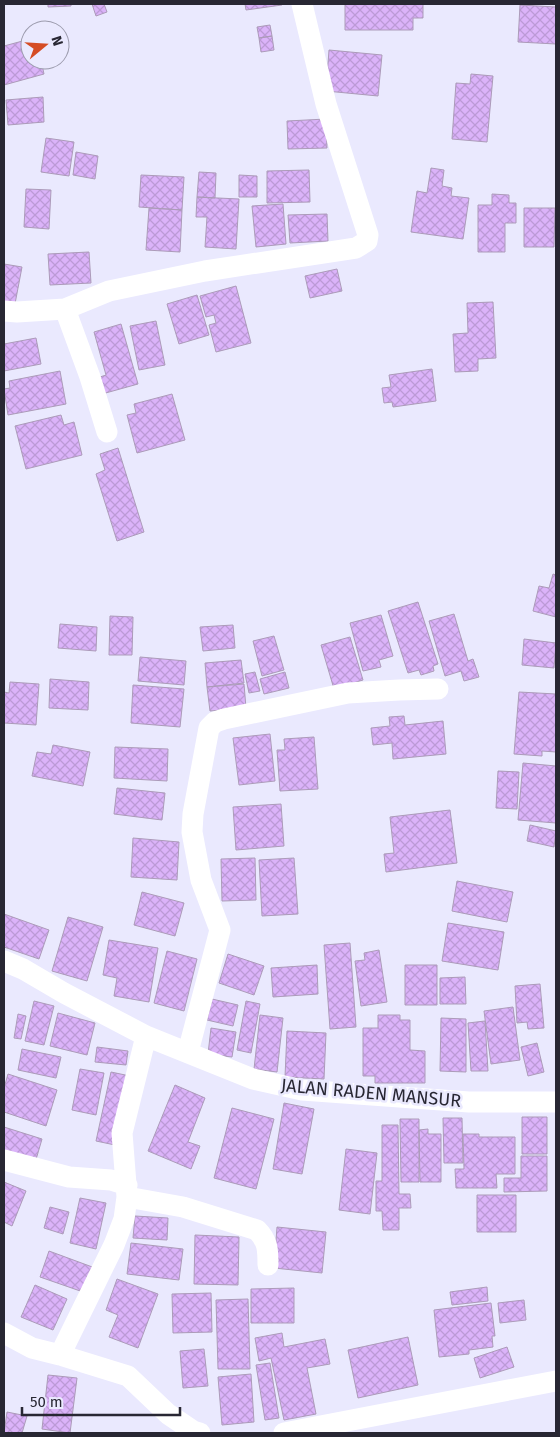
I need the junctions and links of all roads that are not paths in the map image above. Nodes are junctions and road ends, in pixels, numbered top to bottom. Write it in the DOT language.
graph roads {
  1 [pos="302,4"];
  2 [pos="65,309"];
  3 [pos="4,311"];
  4 [pos="107,432"];
  5 [pos="438,689"];
  6 [pos="4,961"];
  7 [pos="146,1036"];
  8 [pos="188,1052"];
  9 [pos="556,1102"];
  10 [pos="4,1160"];
  11 [pos="127,1191"];
  12 [pos="268,1265"];
  13 [pos="4,1333"];
  14 [pos="60,1355"];
  15 [pos="556,1381"];
  16 [pos="200,1433"];
  17 [pos="284,1433"];
  1 -- 2 [label="street"];
  2 -- 3 [label="street"];
  2 -- 4 [label="street"];
  5 -- 8 [label="street"];
  6 -- 7 [label="street, JALAN RADEN MANSUR"];
  7 -- 8 [label="street, JALAN RADEN MANSUR"];
  7 -- 11 [label="street"];
  8 -- 9 [label="street, JALAN RADEN MANSUR"];
  10 -- 11 [label="street"];
  11 -- 12 [label="street"];
  11 -- 14 [label="street"];
  13 -- 14 [label="street"];
  14 -- 16 [label="street"];
  15 -- 17 [label="street"];
}
